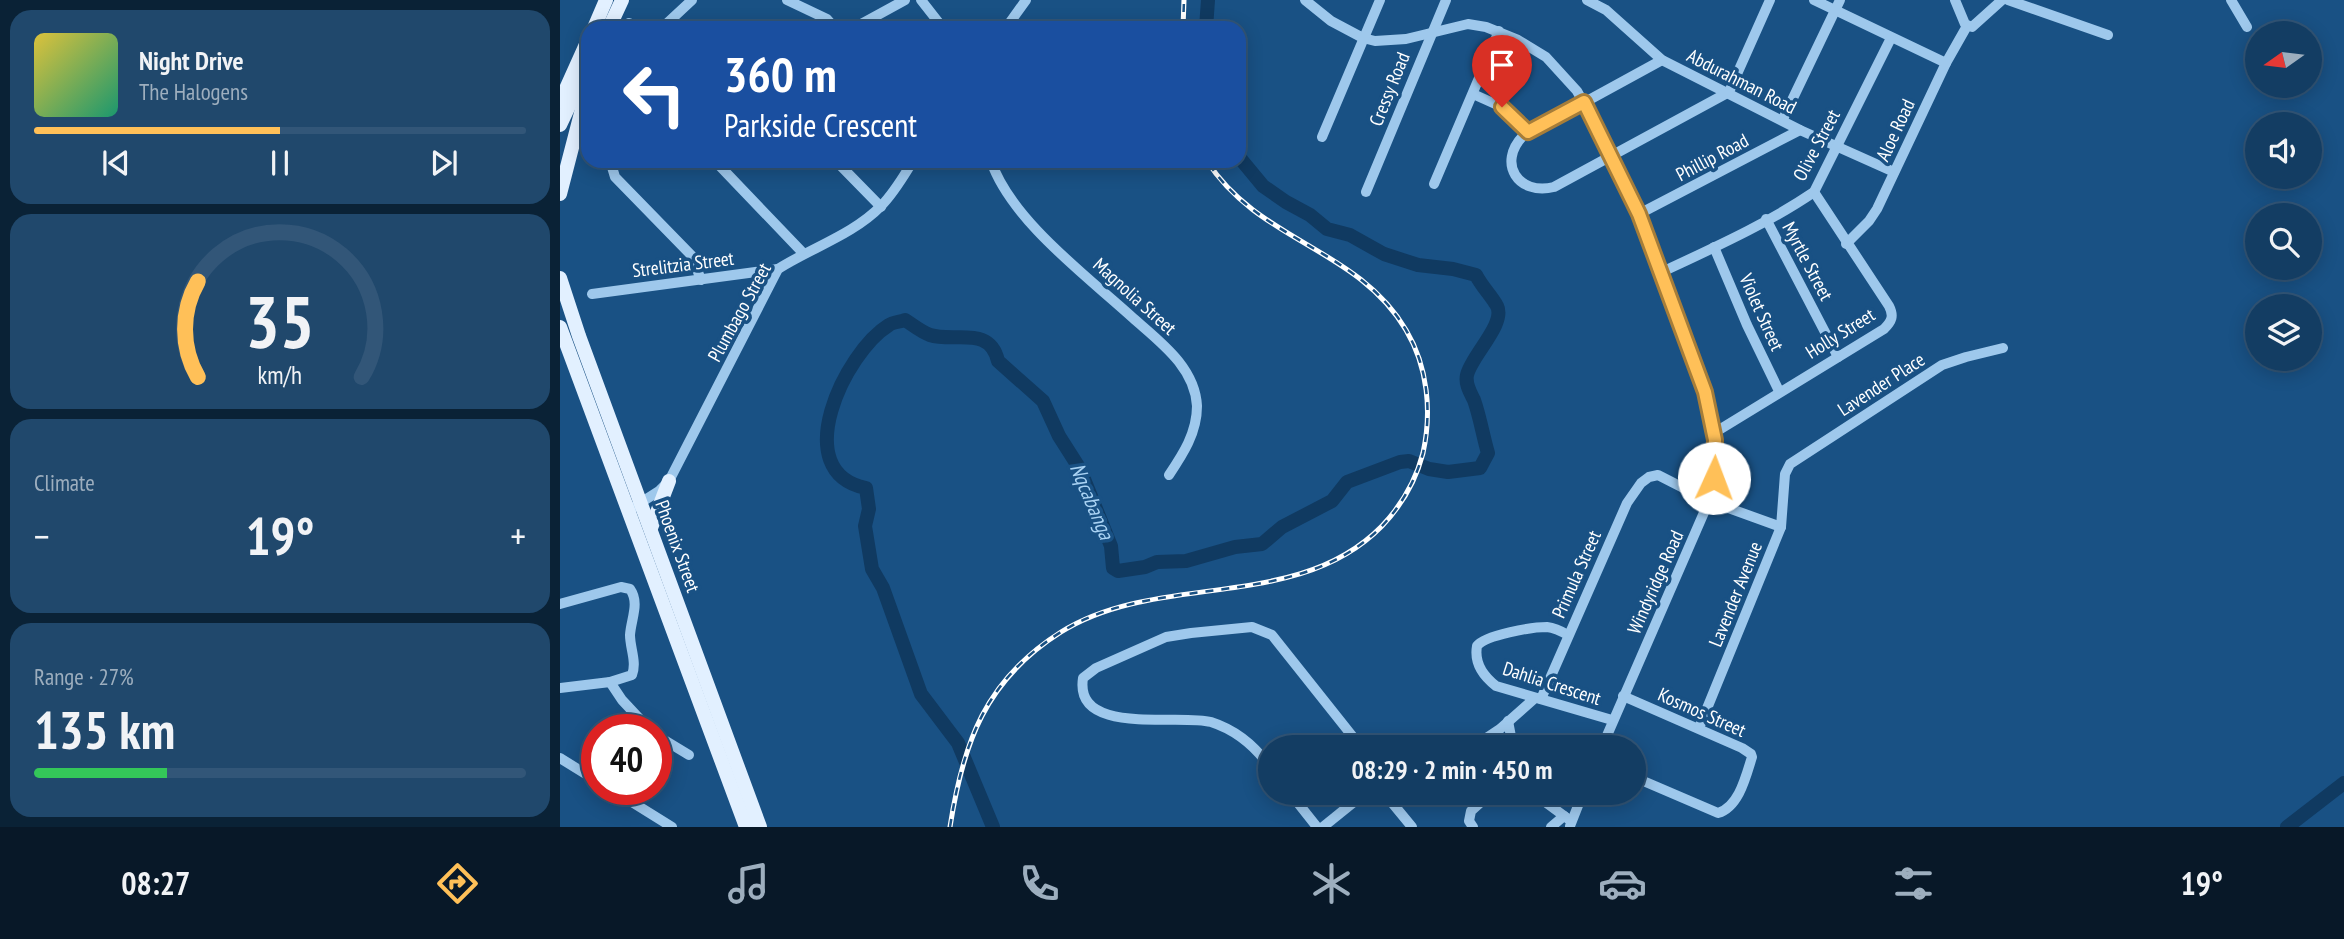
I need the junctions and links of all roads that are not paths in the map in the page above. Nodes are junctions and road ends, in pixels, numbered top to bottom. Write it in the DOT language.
graph roads {
  1 [pos="606,0"];
  2 [pos="622,0"];
  3 [pos="692,0"];
  4 [pos="787,0"];
  5 [pos="905,0"];
  6 [pos="922,0"];
  7 [pos="1026,0"];
  8 [pos="1380,0"];
  9 [pos="1446,0"];
  10 [pos="1587,0"];
  11 [pos="1770,0"];
  12 [pos="1814,0"];
  13 [pos="1955,0"];
  14 [pos="2001,0"];
  15 [pos="2008,0"];
  16 [pos="2231,0"];
  17 [pos="1309,2"];
  18 [pos="1837,5"];
  19 [pos="597,21"];
  20 [pos="612,21"];
  21 [pos="670,21"];
  22 [pos="829,21"];
  23 [pos="867,21"];
  24 [pos="938,21"];
  25 [pos="1011,21"];
  26 [pos="2245,25"];
  27 [pos="1970,26"];
  28 [pos="1500,31"];
  29 [pos="1430,34"];
  30 [pos="2108,35"];
  31 [pos="1363,38"];
  32 [pos="1891,38"];
  33 [pos="581,56"];
  34 [pos="1662,60"];
  35 [pos="1946,63"];
  36 [pos="581,82"];
  37 [pos="1729,92"];
  38 [pos="1473,94"];
  39 [pos="560,102"];
  40 [pos="1584,102"];
  41 [pos="581,113"];
  42 [pos="1783,119"];
  43 [pos="560,125"];
  44 [pos="1800,130"];
  45 [pos="1528,132"];
  46 [pos="1322,137"];
  47 [pos="1837,146"];
  48 [pos="1612,156"];
  49 [pos="613,168"];
  50 [pos="722,168"];
  51 [pos="843,168"];
  52 [pos="909,168"];
  53 [pos="993,168"];
  54 [pos="1894,172"];
  55 [pos="1433,184"];
  56 [pos="1366,192"];
  57 [pos="1814,192"];
  58 [pos="560,194"];
  59 [pos="881,206"];
  60 [pos="1639,214"];
  61 [pos="1766,219"];
  62 [pos="1846,244"];
  63 [pos="1714,247"];
  64 [pos="803,253"];
  65 [pos="778,270"];
  66 [pos="1662,272"];
  67 [pos="560,278"];
  68 [pos="701,280"];
  69 [pos="592,294"];
  70 [pos="560,302"];
  71 [pos="572,314"];
  72 [pos="560,327"];
  73 [pos="2003,348"];
  74 [pos="1838,357"];
  75 [pos="1779,391"];
  76 [pos="1714,433"];
  77 [pos="1787,468"];
  78 [pos="1169,475"];
  79 [pos="670,481"];
  80 [pos="1709,501"];
  81 [pos="635,506"];
  82 [pos="1781,527"];
  83 [pos="651,528"];
  84 [pos="560,604"];
  85 [pos="1568,635"];
  86 [pos="610,682"];
  87 [pos="561,689"];
  88 [pos="1623,696"];
  89 [pos="1538,699"];
  90 [pos="635,714"];
  91 [pos="1612,720"];
  92 [pos="1508,722"];
  93 [pos="1699,728"];
  94 [pos="1351,735"];
  95 [pos="1490,735"];
  96 [pos="1511,735"];
  97 [pos="1606,735"];
  98 [pos="672,745"];
  99 [pos="1258,754"];
  100 [pos="689,755"];
  101 [pos="560,758"];
  102 [pos="581,770"];
  103 [pos="1646,782"];
  104 [pos="637,805"];
  105 [pos="1300,805"];
  106 [pos="1350,805"];
  107 [pos="1394,805"];
  108 [pos="1478,805"];
  109 [pos="1549,805"];
  110 [pos="1577,805"];
  111 [pos="1568,821"];
  112 [pos="672,827"];
  113 [pos="746,827"];
  114 [pos="760,827"];
  115 [pos="1317,827"];
  116 [pos="1323,827"];
  117 [pos="1412,827"];
  118 [pos="1473,827"];
  119 [pos="1551,827"];
  1 -- 19 [label="main road"];
  2 -- 20 [label="main road"];
  3 -- 21 [label="street"];
  4 -- 22 [label="street"];
  5 -- 23 [label="street"];
  6 -- 24 [label="street"];
  7 -- 25 [label="street"];
  8 -- 31 [label="street"];
  9 -- 29 [label="street, Cressy Road"];
  10 -- 34 [label="street, Abdurahman Road"];
  11 -- 37 [label="street"];
  12 -- 18 [label="street"];
  13 -- 27 [label="street"];
  14 -- 27 [label="street, Aloe Road"];
  15 -- 30 [label="street"];
  16 -- 26 [label="street"];
  17 -- 31 [label="street, Windyridge Road"];
  18 -- 32 [label="street"];
  18 -- 42 [label="street"];
  27 -- 35 [label="street, Aloe Road"];
  28 -- 29 [label="street, Windyridge Road"];
  28 -- 38 [label="street"];
  28 -- 40 [label="street, Windyridge Road"];
  29 -- 31 [label="street, Windyridge Road"];
  29 -- 56 [label="street, Cressy Road"];
  31 -- 46 [label="street"];
  32 -- 35 [label="street"];
  32 -- 47 [label="street, Olive Street"];
  33 -- 39 [label="main road"];
  34 -- 37 [label="street, Abdurahman Road"];
  34 -- 40 [label="street"];
  35 -- 54 [label="street, Aloe Road"];
  36 -- 43 [label="main road"];
  37 -- 42 [label="street, Abdurahman Road"];
  37 -- 48 [label="street"];
  38 -- 45 [label="street"];
  38 -- 55 [label="street"];
  40 -- 45 [label="street"];
  40 -- 48 [label="street, Windyridge Road"];
  41 -- 58 [label="main road"];
  42 -- 44 [label="street, Abdurahman Road"];
  44 -- 47 [label="street, Abdurahman Road"];
  44 -- 60 [label="street, Phillip Road"];
  45 -- 48 [label="street"];
  47 -- 54 [label="street, Abdurahman Road"];
  47 -- 57 [label="street, Olive Street"];
  48 -- 60 [label="street, Windyridge Road"];
  49 -- 68 [label="street"];
  50 -- 64 [label="street"];
  51 -- 59 [label="street"];
  52 -- 59 [label="street, Plumbago Street"];
  53 -- 78 [label="street, Magnolia Street"];
  54 -- 62 [label="street, Aloe Road"];
  57 -- 61 [label="street, Olive Street"];
  57 -- 62 [label="street, Holly Street"];
  59 -- 64 [label="street, Plumbago Street"];
  60 -- 66 [label="street, Windyridge Road"];
  61 -- 63 [label="street, Olive Street"];
  61 -- 74 [label="street, Myrtle Street"];
  62 -- 74 [label="street, Holly Street"];
  63 -- 66 [label="street, Olive Street"];
  63 -- 75 [label="street, Violet Street"];
  64 -- 65 [label="street, Plumbago Street"];
  65 -- 68 [label="street, Strelitzia Street"];
  65 -- 79 [label="street, Plumbago Street"];
  66 -- 76 [label="street, Windyridge Road"];
  67 -- 71 [label="main road, Phoenix Street"];
  68 -- 69 [label="street, Strelitzia Street"];
  70 -- 71 [label="main road"];
  71 -- 81 [label="main road, Phoenix Street"];
  72 -- 81 [label="main road, Phoenix Street"];
  73 -- 77 [label="street, Lavender Place"];
  74 -- 75 [label="street, Holly Street"];
  75 -- 76 [label="street, Holly Street"];
  76 -- 80 [label="street, Windyridge Road"];
  77 -- 82 [label="street, Lavender Avenue"];
  79 -- 81 [label="street, Plumbago Street"];
  79 -- 83 [label="main road"];
  80 -- 82 [label="street"];
  80 -- 85 [label="street, Primula Street"];
  80 -- 88 [label="street, Windyridge Road"];
  81 -- 83 [label="main road, Phoenix Street"];
  81 -- 113 [label="main road, Phoenix Street"];
  82 -- 93 [label="street, Lavender Avenue"];
  83 -- 114 [label="main road, Phoenix Street"];
  84 -- 86 [label="street"];
  85 -- 89 [label="street, Primula Street"];
  85 -- 89 [label="street, Dahlia Crescent"];
  86 -- 87 [label="street"];
  86 -- 90 [label="street"];
  88 -- 91 [label="street, Windyridge Road"];
  88 -- 93 [label="street, Kosmos Street"];
  89 -- 91 [label="street, Dahlia Crescent"];
  89 -- 92 [label="street"];
  91 -- 97 [label="street, Windyridge Road"];
  92 -- 95 [label="street"];
  92 -- 96 [label="street"];
  93 -- 103 [label="street, Kosmos Street"];
  94 -- 99 [label="street"];
  98 -- 100 [label="street"];
  101 -- 102 [label="street"];
  104 -- 112 [label="street"];
  105 -- 115 [label="street"];
  106 -- 116 [label="street"];
  107 -- 117 [label="street"];
  108 -- 118 [label="street"];
  109 -- 111 [label="street"];
  110 -- 111 [label="street"];
  111 -- 119 [label="street"];
}
